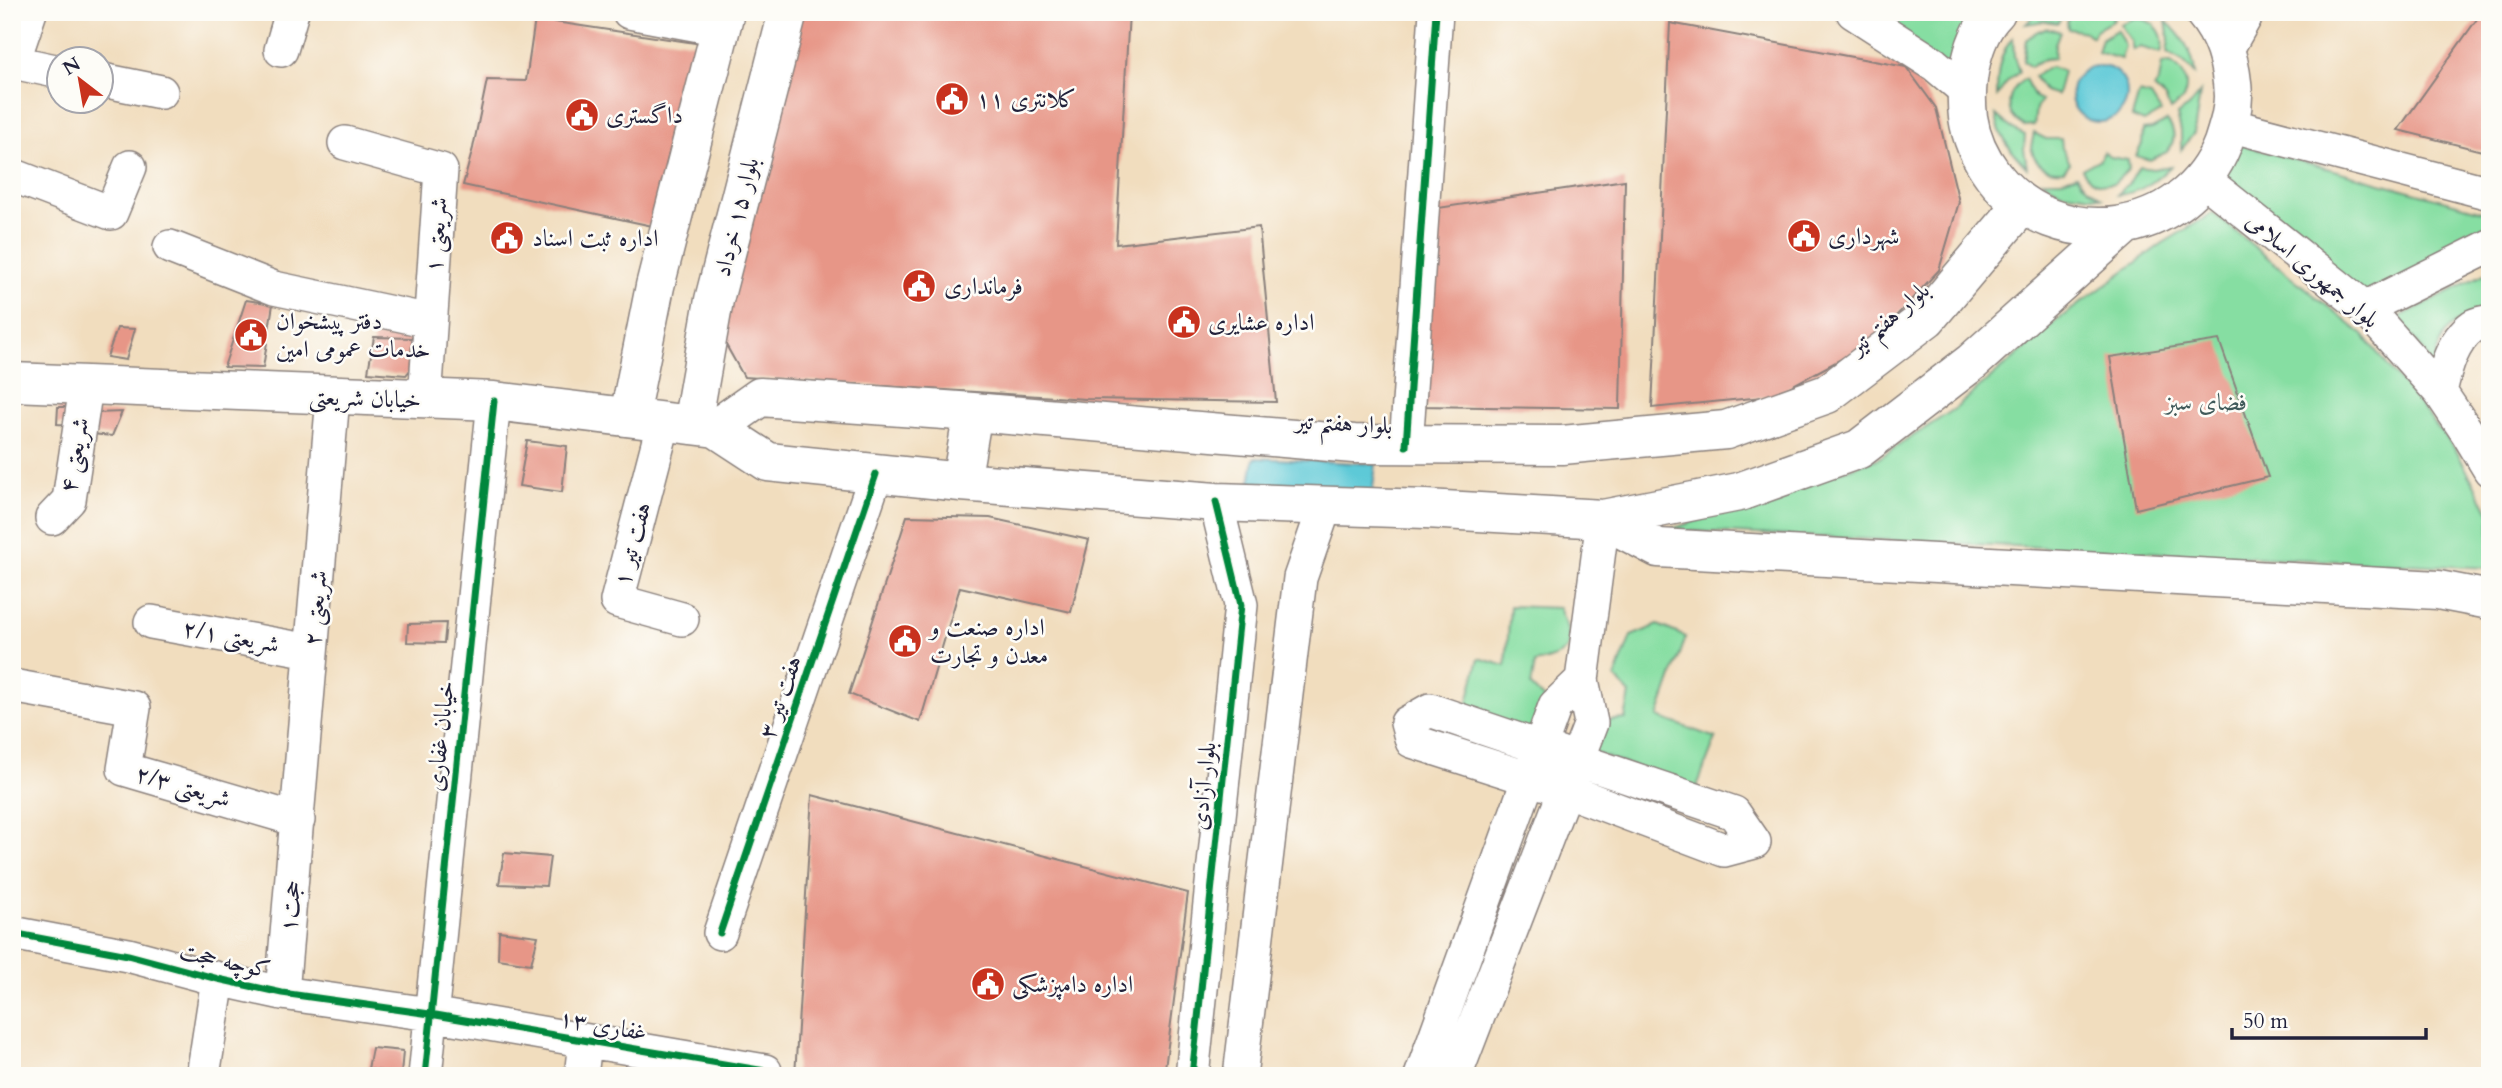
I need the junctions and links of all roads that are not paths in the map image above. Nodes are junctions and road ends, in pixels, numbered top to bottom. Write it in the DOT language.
graph roads {
  1 [pos="30,12"];
  2 [pos="292,12"];
  3 [pos="629,12"];
  4 [pos="788,12"];
  5 [pos="1436,12"];
  6 [pos="1853,12"];
  7 [pos="1996,12"];
  8 [pos="2204,12"];
  9 [pos="2224,12"];
  10 [pos="2248,12"];
  11 [pos="723,21"];
  12 [pos="281,50"];
  13 [pos="2226,51"];
  14 [pos="13,64"];
  15 [pos="46,70"];
  16 [pos="116,83"];
  17 [pos="1966,91"];
  18 [pos="161,92"];
  19 [pos="2229,125"];
  20 [pos="345,143"];
  21 [pos="130,167"];
  22 [pos="12,175"];
  23 [pos="2203,179"];
  24 [pos="2490,193"];
  25 [pos="2022,204"];
  26 [pos="2124,226"];
  27 [pos="2490,246"];
  28 [pos="170,247"];
  29 [pos="656,286"];
  30 [pos="715,300"];
  31 [pos="2365,308"];
  32 [pos="430,321"];
  33 [pos="2490,321"];
  34 [pos="12,382"];
  35 [pos="86,387"];
  36 [pos="2440,393"];
  37 [pos="333,397"];
  38 [pos="425,400"];
  39 [pos="494,401"];
  40 [pos="973,412"];
  41 [pos="675,422"];
  42 [pos="1406,446"];
  43 [pos="2490,470"];
  44 [pos="876,474"];
  45 [pos="961,482"];
  46 [pos="1216,502"];
  47 [pos="1325,506"];
  48 [pos="52,518"];
  49 [pos="1603,519"];
  50 [pos="2490,600"];
  51 [pos="682,619"];
  52 [pos="151,622"];
  53 [pos="312,650"];
  54 [pos="1582,680"];
  55 [pos="12,686"];
  56 [pos="1540,747"];
  57 [pos="1577,759"];
  58 [pos="1529,778"];
  59 [pos="1565,790"];
  60 [pos="298,820"];
  61 [pos="12,933"];
  62 [pos="720,933"];
  63 [pos="218,979"];
  64 [pos="282,993"];
  65 [pos="430,1014"];
  66 [pos="585,1042"];
  67 [pos="203,1076"];
  68 [pos="425,1076"];
  69 [pos="581,1076"];
  70 [pos="765,1076"];
  71 [pos="1192,1076"];
  72 [pos="1240,1076"];
  73 [pos="1422,1076"];
  74 [pos="1455,1076"];
  1 -- 14 [label="street"];
  2 -- 12 [label="street"];
  3 -- 11 [label="street"];
  4 -- 30 [label="main road, بلوار ۱۵ خرداد"];
  5 -- 42 [label="street"];
  6 -- 17 [label="street"];
  7 -- 17 [label="main road"];
  8 -- 13 [label="main road"];
  9 -- 13 [label="main road"];
  10 -- 13 [label="street"];
  11 -- 29 [label="main road"];
  13 -- 19 [label="main road"];
  14 -- 15 [label="street"];
  16 -- 18 [label="street"];
  17 -- 25 [label="main road"];
  19 -- 23 [label="main road"];
  19 -- 24 [label="street"];
  20 -- 32 [label="street, شریعتی ۱"];
  21 -- 22 [label="street"];
  23 -- 26 [label="main road"];
  23 -- 31 [label="street, بلوار جمهوری اسلامی"];
  25 -- 26 [label="main road"];
  25 -- 42 [label="main road, بلوار هفتم تیر"];
  26 -- 49 [label="main road"];
  27 -- 31 [label="street"];
  28 -- 32 [label="street"];
  29 -- 30 [label="main road"];
  29 -- 41 [label="main road"];
  30 -- 41 [label="main road, بلوار ۱۵ خرداد"];
  31 -- 36 [label="street, بلوار جمهوری اسلامی"];
  32 -- 38 [label="street, شریعتی ۱"];
  33 -- 36 [label="street"];
  34 -- 35 [label="main road, خیابان شریعتی"];
  35 -- 37 [label="main road, خیابان شریعتی"];
  35 -- 48 [label="street, شریعتی ۴"];
  36 -- 43 [label="street, بلوار جمهوری اسلامی"];
  37 -- 38 [label="main road, خیابان شریعتی"];
  37 -- 53 [label="street, شریعتی ۲"];
  38 -- 39 [label="main road, خیابان شریعتی"];
  39 -- 41 [label="main road, خیابان شریعتی"];
  39 -- 65 [label="street, خیابان غفاری"];
  40 -- 41 [label="main road, بلوار هفتم تیر"];
  40 -- 42 [label="main road, بلوار هفتم تیر"];
  40 -- 45 [label="main road"];
  41 -- 44 [label="main road"];
  41 -- 51 [label="street, هفت تیر ۱"];
  44 -- 45 [label="main road"];
  44 -- 62 [label="street, هفت تیر ۳"];
  45 -- 46 [label="main road"];
  46 -- 47 [label="main road"];
  46 -- 71 [label="street, بلوار آزادی"];
  47 -- 49 [label="main road"];
  47 -- 72 [label="street"];
  49 -- 50 [label="main road"];
  49 -- 54 [label="street"];
  52 -- 53 [label="street, شریعتی ۲/۱"];
  53 -- 60 [label="street, شریعتی ۲"];
  54 -- 56 [label="street"];
  54 -- 57 [label="street"];
  55 -- 60 [label="street, شریعتی ۲/۳"];
  56 -- 57 [label="street"];
  56 -- 58 [label="street"];
  56 -- 58 [label="street"];
  57 -- 59 [label="street"];
  57 -- 59 [label="street"];
  58 -- 59 [label="street"];
  58 -- 73 [label="street"];
  59 -- 74 [label="street"];
  60 -- 64 [label="street, حجت۱"];
  61 -- 63 [label="street, کوچه حجت"];
  63 -- 64 [label="street, کوچه حجت"];
  63 -- 67 [label="street"];
  64 -- 65 [label="street, کوچه حجت"];
  65 -- 66 [label="street, غفاری ۱۳"];
  65 -- 68 [label="street, خیابان غفاری"];
  66 -- 69 [label="street"];
  66 -- 70 [label="street, غفاری ۱۳"];
}
